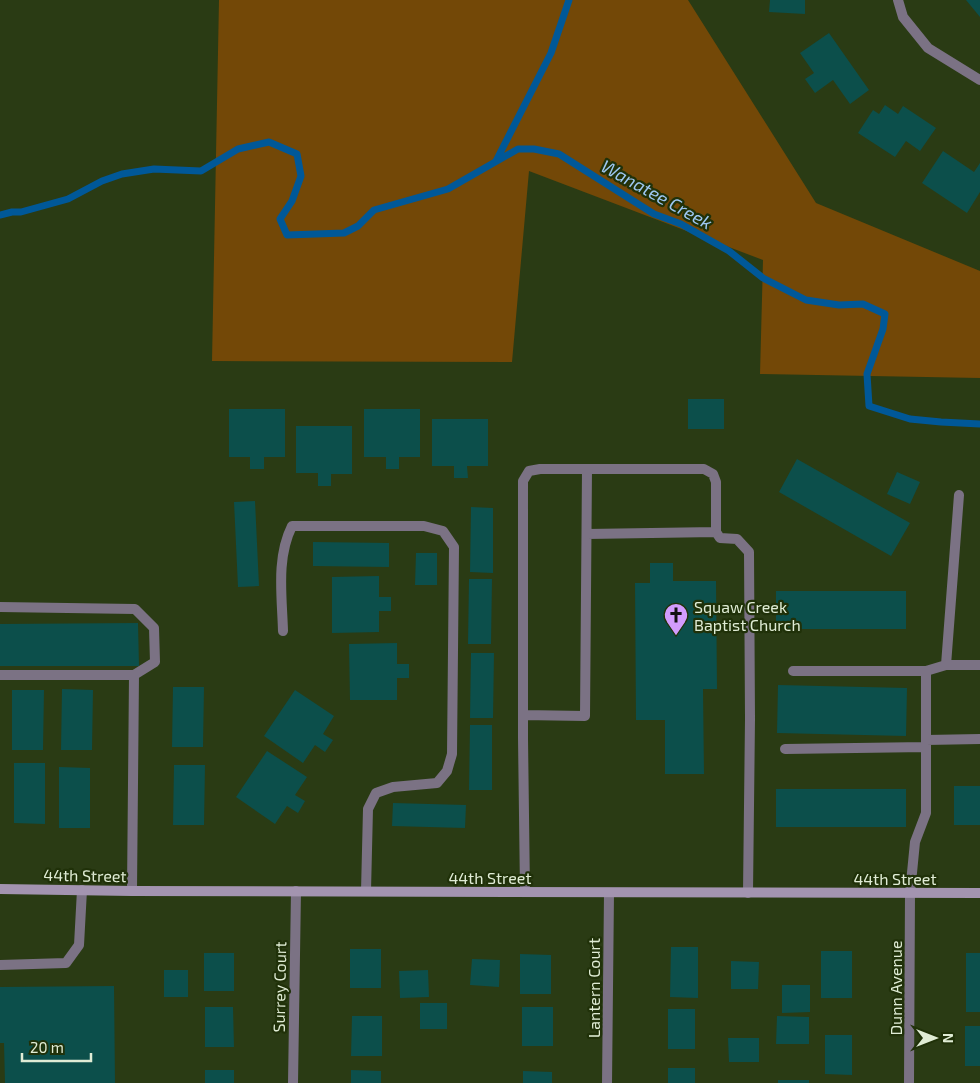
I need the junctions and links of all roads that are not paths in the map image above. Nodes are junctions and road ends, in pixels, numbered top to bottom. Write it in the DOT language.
graph roads {
  1 [pos="898,0"];
  2 [pos="980,80"];
  3 [pos="588,469"];
  4 [pos="959,495"];
  5 [pos="716,532"];
  6 [pos="587,534"];
  7 [pos="0,607"];
  8 [pos="283,631"];
  9 [pos="946,665"];
  10 [pos="980,665"];
  11 [pos="793,671"];
  12 [pos="926,671"];
  13 [pos="0,675"];
  14 [pos="134,675"];
  15 [pos="523,715"];
  16 [pos="980,738"];
  17 [pos="926,744"];
  18 [pos="785,749"];
  19 [pos="0,889"];
  20 [pos="82,890"];
  21 [pos="132,891"];
  22 [pos="296,891"];
  23 [pos="366,891"];
  24 [pos="525,892"];
  25 [pos="609,893"];
  26 [pos="748,893"];
  27 [pos="910,893"];
  28 [pos="980,893"];
  29 [pos="0,965"];
  30 [pos="293,1083"];
  31 [pos="607,1083"];
  32 [pos="909,1083"];
  1 -- 2 [label="street"];
  3 -- 5 [label="street"];
  3 -- 6 [label="street"];
  3 -- 15 [label="street"];
  4 -- 9 [label="street"];
  5 -- 6 [label="street"];
  5 -- 26 [label="street"];
  6 -- 15 [label="street"];
  7 -- 14 [label="street"];
  8 -- 23 [label="street"];
  9 -- 10 [label="street"];
  9 -- 12 [label="street"];
  11 -- 12 [label="street"];
  12 -- 17 [label="street, Dunn Avenue"];
  13 -- 14 [label="street"];
  14 -- 21 [label="street"];
  15 -- 24 [label="street"];
  16 -- 17 [label="street"];
  17 -- 18 [label="street"];
  17 -- 27 [label="street, Dunn Avenue"];
  19 -- 20 [label="street, 44th Street"];
  20 -- 21 [label="street, 44th Street"];
  20 -- 29 [label="street"];
  21 -- 22 [label="street, 44th Street"];
  22 -- 23 [label="street, 44th Street"];
  22 -- 30 [label="street, Surrey Court"];
  23 -- 24 [label="street, 44th Street"];
  24 -- 25 [label="street, 44th Street"];
  25 -- 26 [label="street, 44th Street"];
  25 -- 31 [label="street, Lantern Court"];
  26 -- 27 [label="street, 44th Street"];
  27 -- 28 [label="street, 44th Street"];
  27 -- 32 [label="street, Dunn Avenue"];
}
